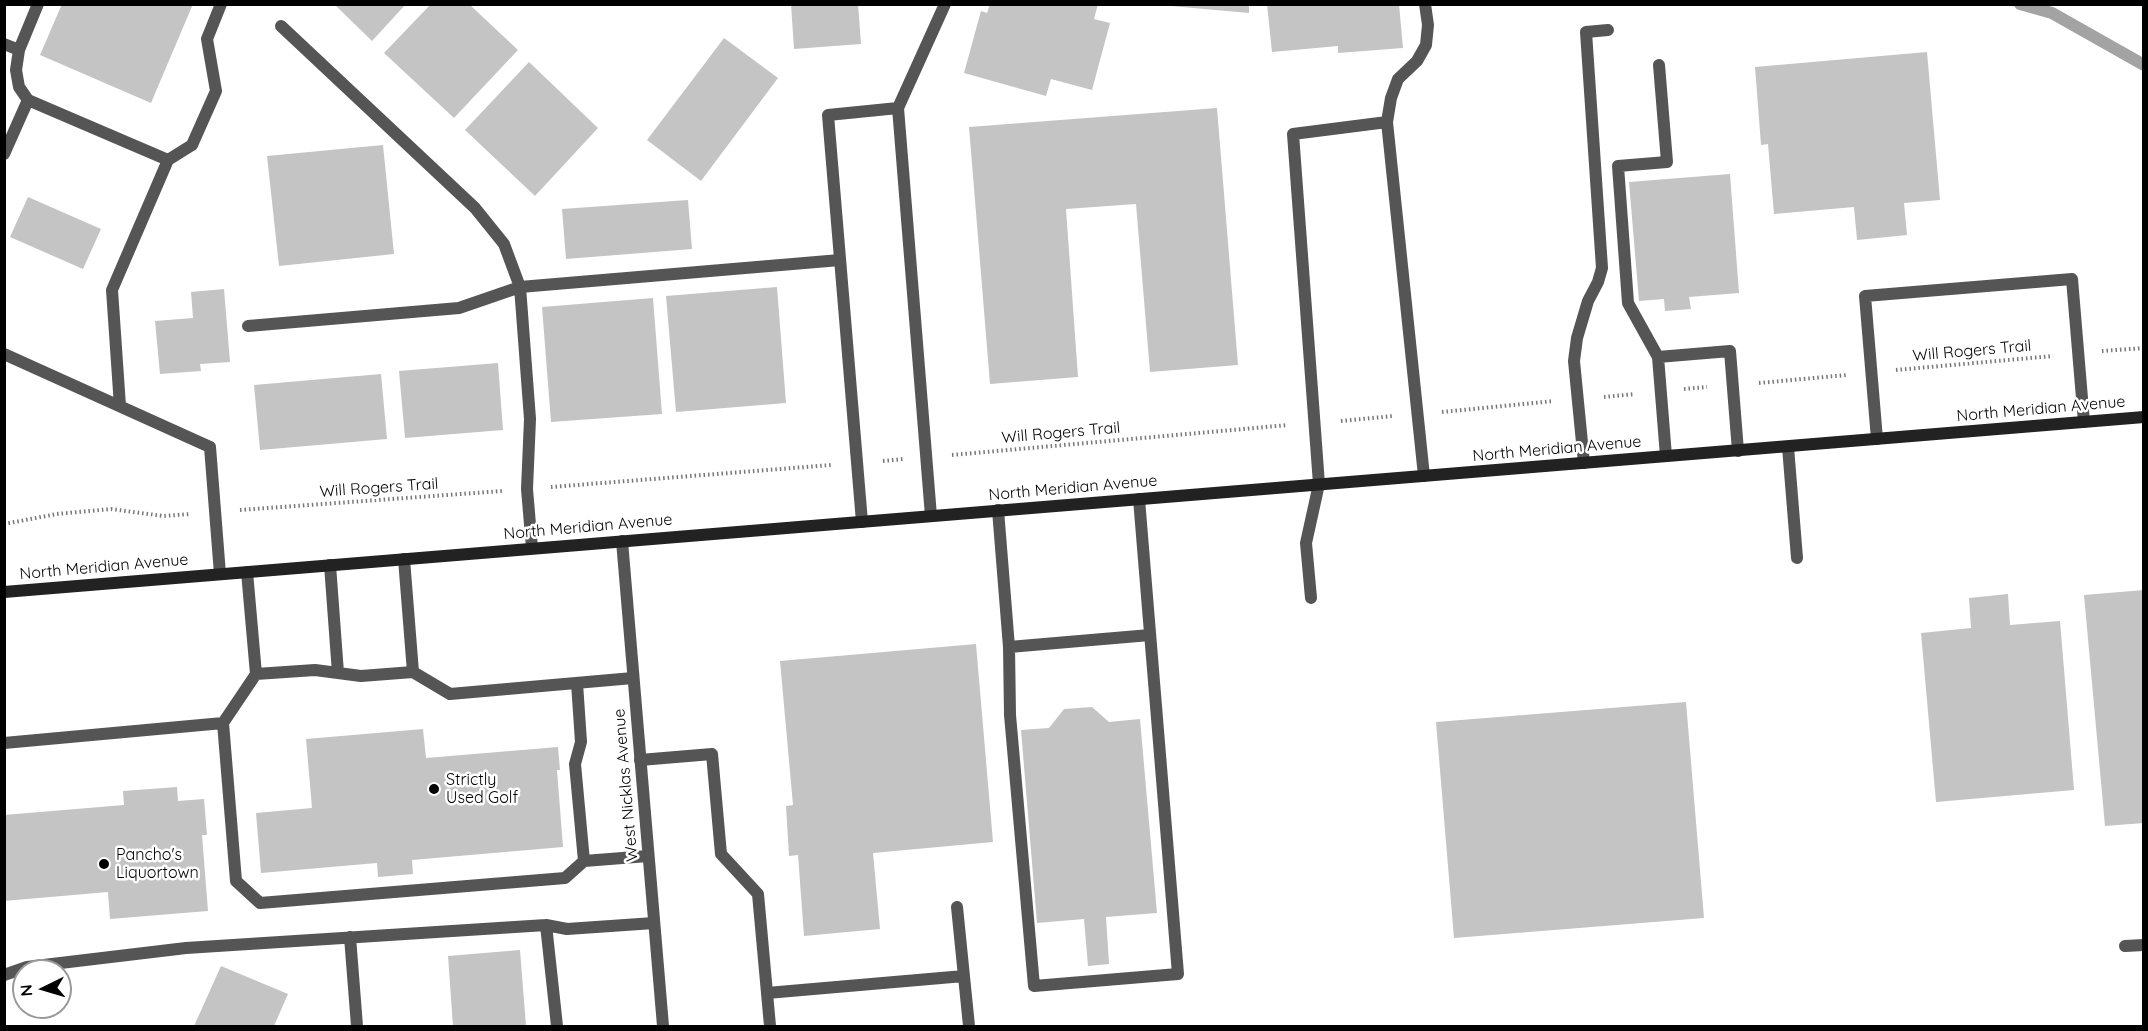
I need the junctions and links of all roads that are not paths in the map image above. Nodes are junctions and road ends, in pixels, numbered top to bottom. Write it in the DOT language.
graph roads {
  1 [pos="38,4"];
  2 [pos="221,4"];
  3 [pos="945,4"];
  4 [pos="1425,4"];
  5 [pos="281,26"];
  6 [pos="1608,30"];
  7 [pos="4,44"];
  8 [pos="19,50"];
  9 [pos="1659,66"];
  10 [pos="28,100"];
  11 [pos="898,108"];
  12 [pos="1387,122"];
  13 [pos="4,154"];
  14 [pos="168,160"];
  15 [pos="840,260"];
  16 [pos="520,286"];
  17 [pos="248,326"];
  18 [pos="4,354"];
  19 [pos="1658,357"];
  20 [pos="120,406"];
  21 [pos="2144,417"];
  22 [pos="2084,422"];
  23 [pos="1877,440"];
  24 [pos="1788,447"];
  25 [pos="1738,451"];
  26 [pos="1666,456"];
  27 [pos="1584,463"];
  28 [pos="1424,476"];
  29 [pos="1319,484"];
  30 [pos="1139,499"];
  31 [pos="998,510"];
  32 [pos="931,516"];
  33 [pos="862,522"];
  34 [pos="622,541"];
  35 [pos="532,548"];
  36 [pos="1797,558"];
  37 [pos="404,559"];
  38 [pos="330,565"];
  39 [pos="247,572"];
  40 [pos="220,574"];
  41 [pos="4,592"];
  42 [pos="1311,598"];
  43 [pos="1150,635"];
  44 [pos="1009,646"];
  45 [pos="413,672"];
  46 [pos="338,673"];
  47 [pos="256,674"];
  48 [pos="633,678"];
  49 [pos="577,683"];
  50 [pos="223,723"];
  51 [pos="4,743"];
  52 [pos="640,760"];
  53 [pos="648,856"];
  54 [pos="584,861"];
  55 [pos="957,907"];
  56 [pos="654,923"];
  57 [pos="546,925"];
  58 [pos="350,937"];
  59 [pos="2144,945"];
  60 [pos="2125,946"];
  61 [pos="4,975"];
  62 [pos="964,976"];
  63 [pos="767,993"];
  64 [pos="357,1026"];
  65 [pos="557,1026"];
  66 [pos="663,1026"];
  67 [pos="770,1026"];
  68 [pos="969,1026"];
  1 -- 8 [label="street"];
  2 -- 14 [label="street"];
  3 -- 11 [label="street"];
  4 -- 12 [label="street"];
  5 -- 16 [label="street"];
  6 -- 27 [label="street"];
  7 -- 8 [label="street"];
  8 -- 10 [label="street"];
  9 -- 19 [label="street"];
  10 -- 13 [label="street"];
  10 -- 14 [label="street"];
  11 -- 15 [label="street"];
  11 -- 32 [label="street"];
  12 -- 28 [label="street"];
  12 -- 29 [label="street"];
  14 -- 20 [label="street"];
  15 -- 16 [label="street"];
  15 -- 33 [label="street"];
  16 -- 17 [label="street"];
  16 -- 35 [label="street"];
  18 -- 20 [label="street"];
  19 -- 25 [label="street"];
  19 -- 26 [label="street"];
  20 -- 40 [label="street"];
  21 -- 22 [label="main road, North Meridian Avenue"];
  22 -- 23 [label="main road, North Meridian Avenue"];
  22 -- 23 [label="street"];
  23 -- 24 [label="main road, North Meridian Avenue"];
  24 -- 25 [label="main road, North Meridian Avenue"];
  24 -- 36 [label="street"];
  25 -- 26 [label="main road, North Meridian Avenue"];
  26 -- 27 [label="main road, North Meridian Avenue"];
  27 -- 28 [label="main road, North Meridian Avenue"];
  28 -- 29 [label="main road, North Meridian Avenue"];
  29 -- 30 [label="main road, North Meridian Avenue"];
  29 -- 42 [label="street"];
  30 -- 31 [label="main road, North Meridian Avenue"];
  30 -- 43 [label="street"];
  31 -- 32 [label="main road, North Meridian Avenue"];
  31 -- 44 [label="street"];
  32 -- 33 [label="main road, North Meridian Avenue"];
  33 -- 34 [label="main road, North Meridian Avenue"];
  34 -- 35 [label="main road, North Meridian Avenue"];
  34 -- 48 [label="street, West Nicklas Avenue"];
  35 -- 37 [label="main road, North Meridian Avenue"];
  37 -- 38 [label="main road, North Meridian Avenue"];
  37 -- 45 [label="street"];
  38 -- 39 [label="main road, North Meridian Avenue"];
  38 -- 46 [label="street"];
  39 -- 40 [label="main road, North Meridian Avenue"];
  39 -- 47 [label="street"];
  40 -- 41 [label="main road, North Meridian Avenue"];
  43 -- 44 [label="street"];
  43 -- 44 [label="street"];
  45 -- 46 [label="street"];
  45 -- 49 [label="street"];
  46 -- 47 [label="street"];
  47 -- 50 [label="street"];
  48 -- 49 [label="street"];
  48 -- 52 [label="street, West Nicklas Avenue"];
  49 -- 54 [label="street"];
  50 -- 51 [label="street"];
  50 -- 54 [label="street"];
  52 -- 53 [label="street, West Nicklas Avenue"];
  52 -- 63 [label="street"];
  53 -- 54 [label="street"];
  53 -- 56 [label="street, West Nicklas Avenue"];
  55 -- 62 [label="street"];
  56 -- 57 [label="street"];
  56 -- 66 [label="street, West Nicklas Avenue"];
  57 -- 58 [label="street"];
  57 -- 65 [label="street"];
  58 -- 61 [label="street"];
  58 -- 64 [label="street"];
  59 -- 60 [label="street"];
  62 -- 63 [label="street"];
  62 -- 68 [label="street"];
  63 -- 67 [label="street"];
}
